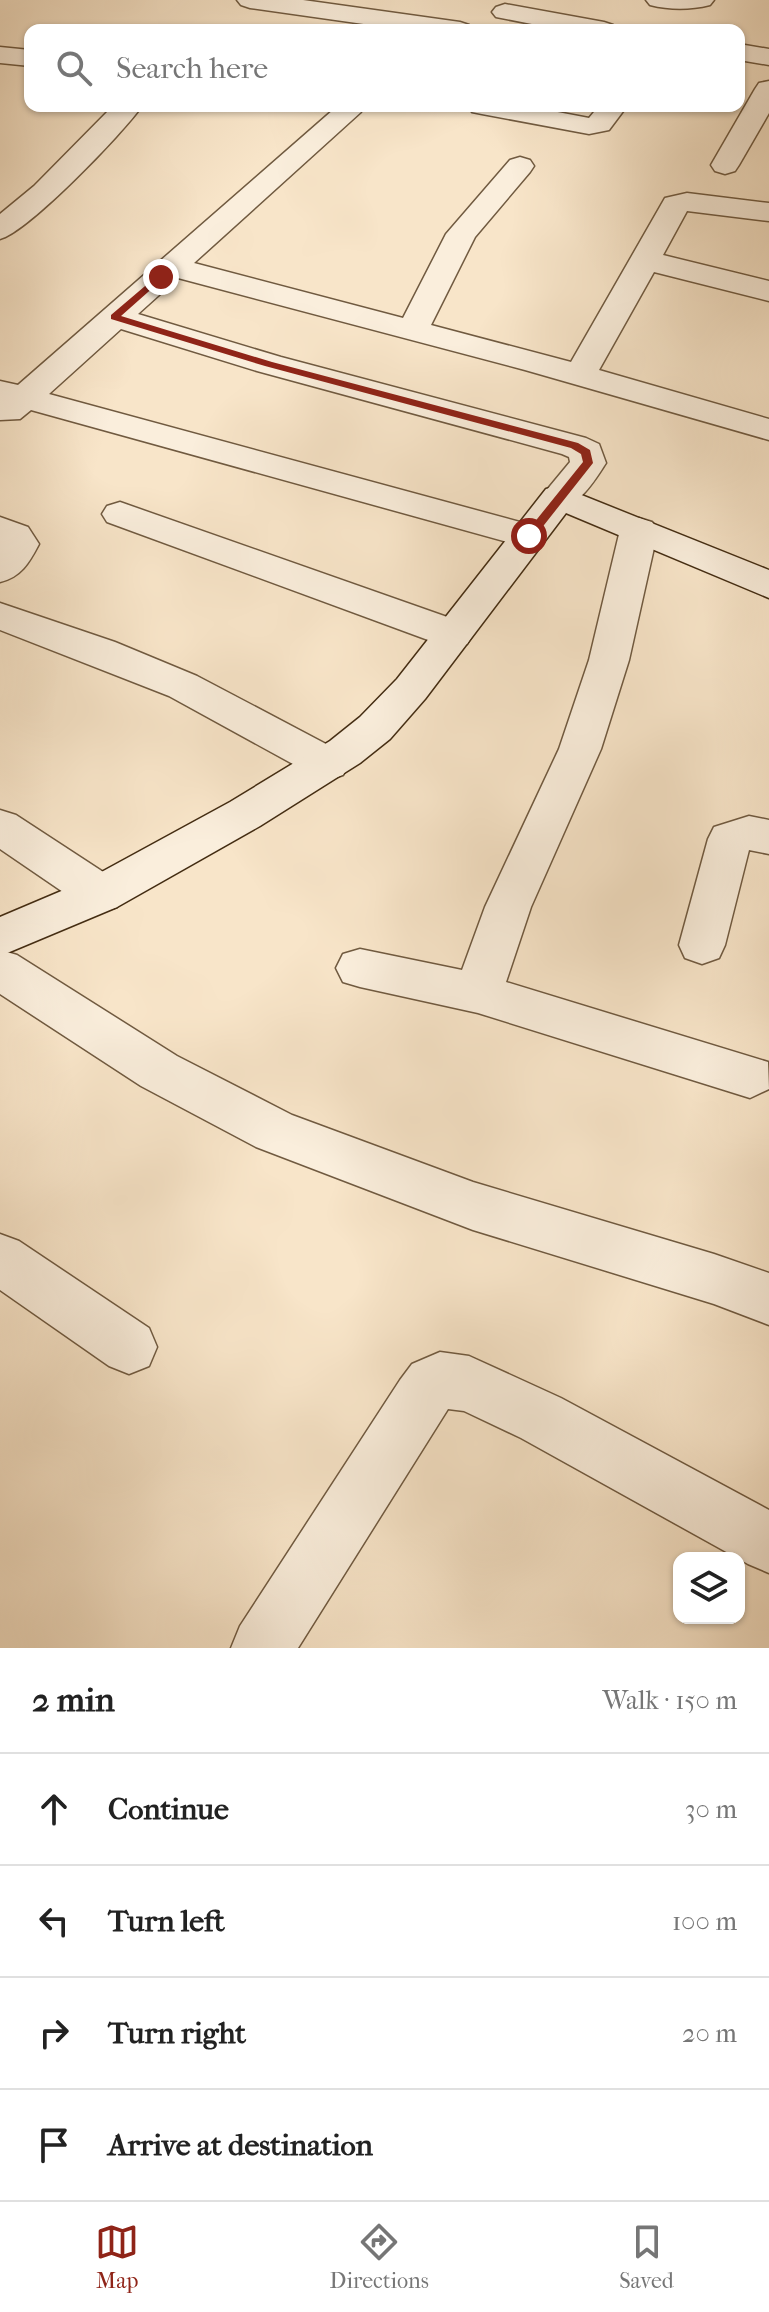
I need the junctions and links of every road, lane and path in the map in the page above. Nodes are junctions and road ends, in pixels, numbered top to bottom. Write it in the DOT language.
graph roads {
  1 [pos="250,0"];
  2 [pos="659,0"];
  3 [pos="701,0"];
  4 [pos="314,4"];
  5 [pos="503,14"];
  6 [pos="295,24"];
  7 [pos="426,24"];
  8 [pos="566,24"];
  9 [pos="745,53"];
  10 [pos="769,57"];
  11 [pos="767,99"];
  12 [pos="122,112"];
  13 [pos="347,112"];
  14 [pos="514,112"];
  15 [pos="608,112"];
  16 [pos="725,165"];
  17 [pos="520,166"];
  18 [pos="769,212"];
  19 [pos="0,230"];
  20 [pos="645,260"];
  21 [pos="172,267"];
  22 [pos="769,291"];
  23 [pos="114,317"];
  24 [pos="412,331"];
  25 [pos="580,375"];
  26 [pos="8,402"];
  27 [pos="769,430"];
  28 [pos="559,497"];
  29 [pos="120,514"];
  30 [pos="0,529"];
  31 [pos="639,530"];
  32 [pos="529,536"];
  33 [pos="0,570"];
  34 [pos="769,585"];
  35 [pos="0,616"];
  36 [pos="453,634"];
  37 [pos="328,764"];
  38 [pos="0,827"];
  39 [pos="769,837"];
  40 [pos="101,894"];
  41 [pos="0,937"];
  42 [pos="702,945"];
  43 [pos="360,968"];
  44 [pos="0,969"];
  45 [pos="478,993"];
  46 [pos="750,1077"];
  47 [pos="0,1259"];
  48 [pos="769,1299"];
  49 [pos="129,1347"];
  50 [pos="769,1543"];
  51 [pos="262,1648"];
  1 -- 4 [label="street"];
  2 -- 3 [label="street"];
  4 -- 6 [label="street"];
  4 -- 7 [label="street"];
  5 -- 8 [label="street"];
  9 -- 10 [label="street"];
  11 -- 16 [label="street"];
  12 -- 19 [label="street"];
  13 -- 21 [label="street"];
  14 -- 15 [label="street"];
  17 -- 24 [label="street"];
  18 -- 20 [label="street"];
  20 -- 22 [label="street"];
  20 -- 25 [label="street"];
  21 -- 23 [label="street"];
  21 -- 24 [label="street"];
  23 -- 26 [label="street"];
  23 -- 28 [label="street"];
  24 -- 25 [label="street"];
  25 -- 27 [label="street"];
  26 -- 32 [label="street"];
  28 -- 31 [label="street"];
  28 -- 32 [label="street"];
  29 -- 36 [label="street"];
  30 -- 33 [label="street"];
  31 -- 34 [label="street"];
  31 -- 45 [label="street"];
  32 -- 36 [label="street"];
  35 -- 37 [label="street"];
  36 -- 37 [label="street"];
  37 -- 40 [label="street"];
  38 -- 40 [label="street"];
  39 -- 42 [label="street"];
  40 -- 41 [label="street"];
  43 -- 45 [label="street"];
  44 -- 48 [label="street"];
  45 -- 46 [label="street"];
  47 -- 49 [label="street"];
  50 -- 51 [label="street"];
}
